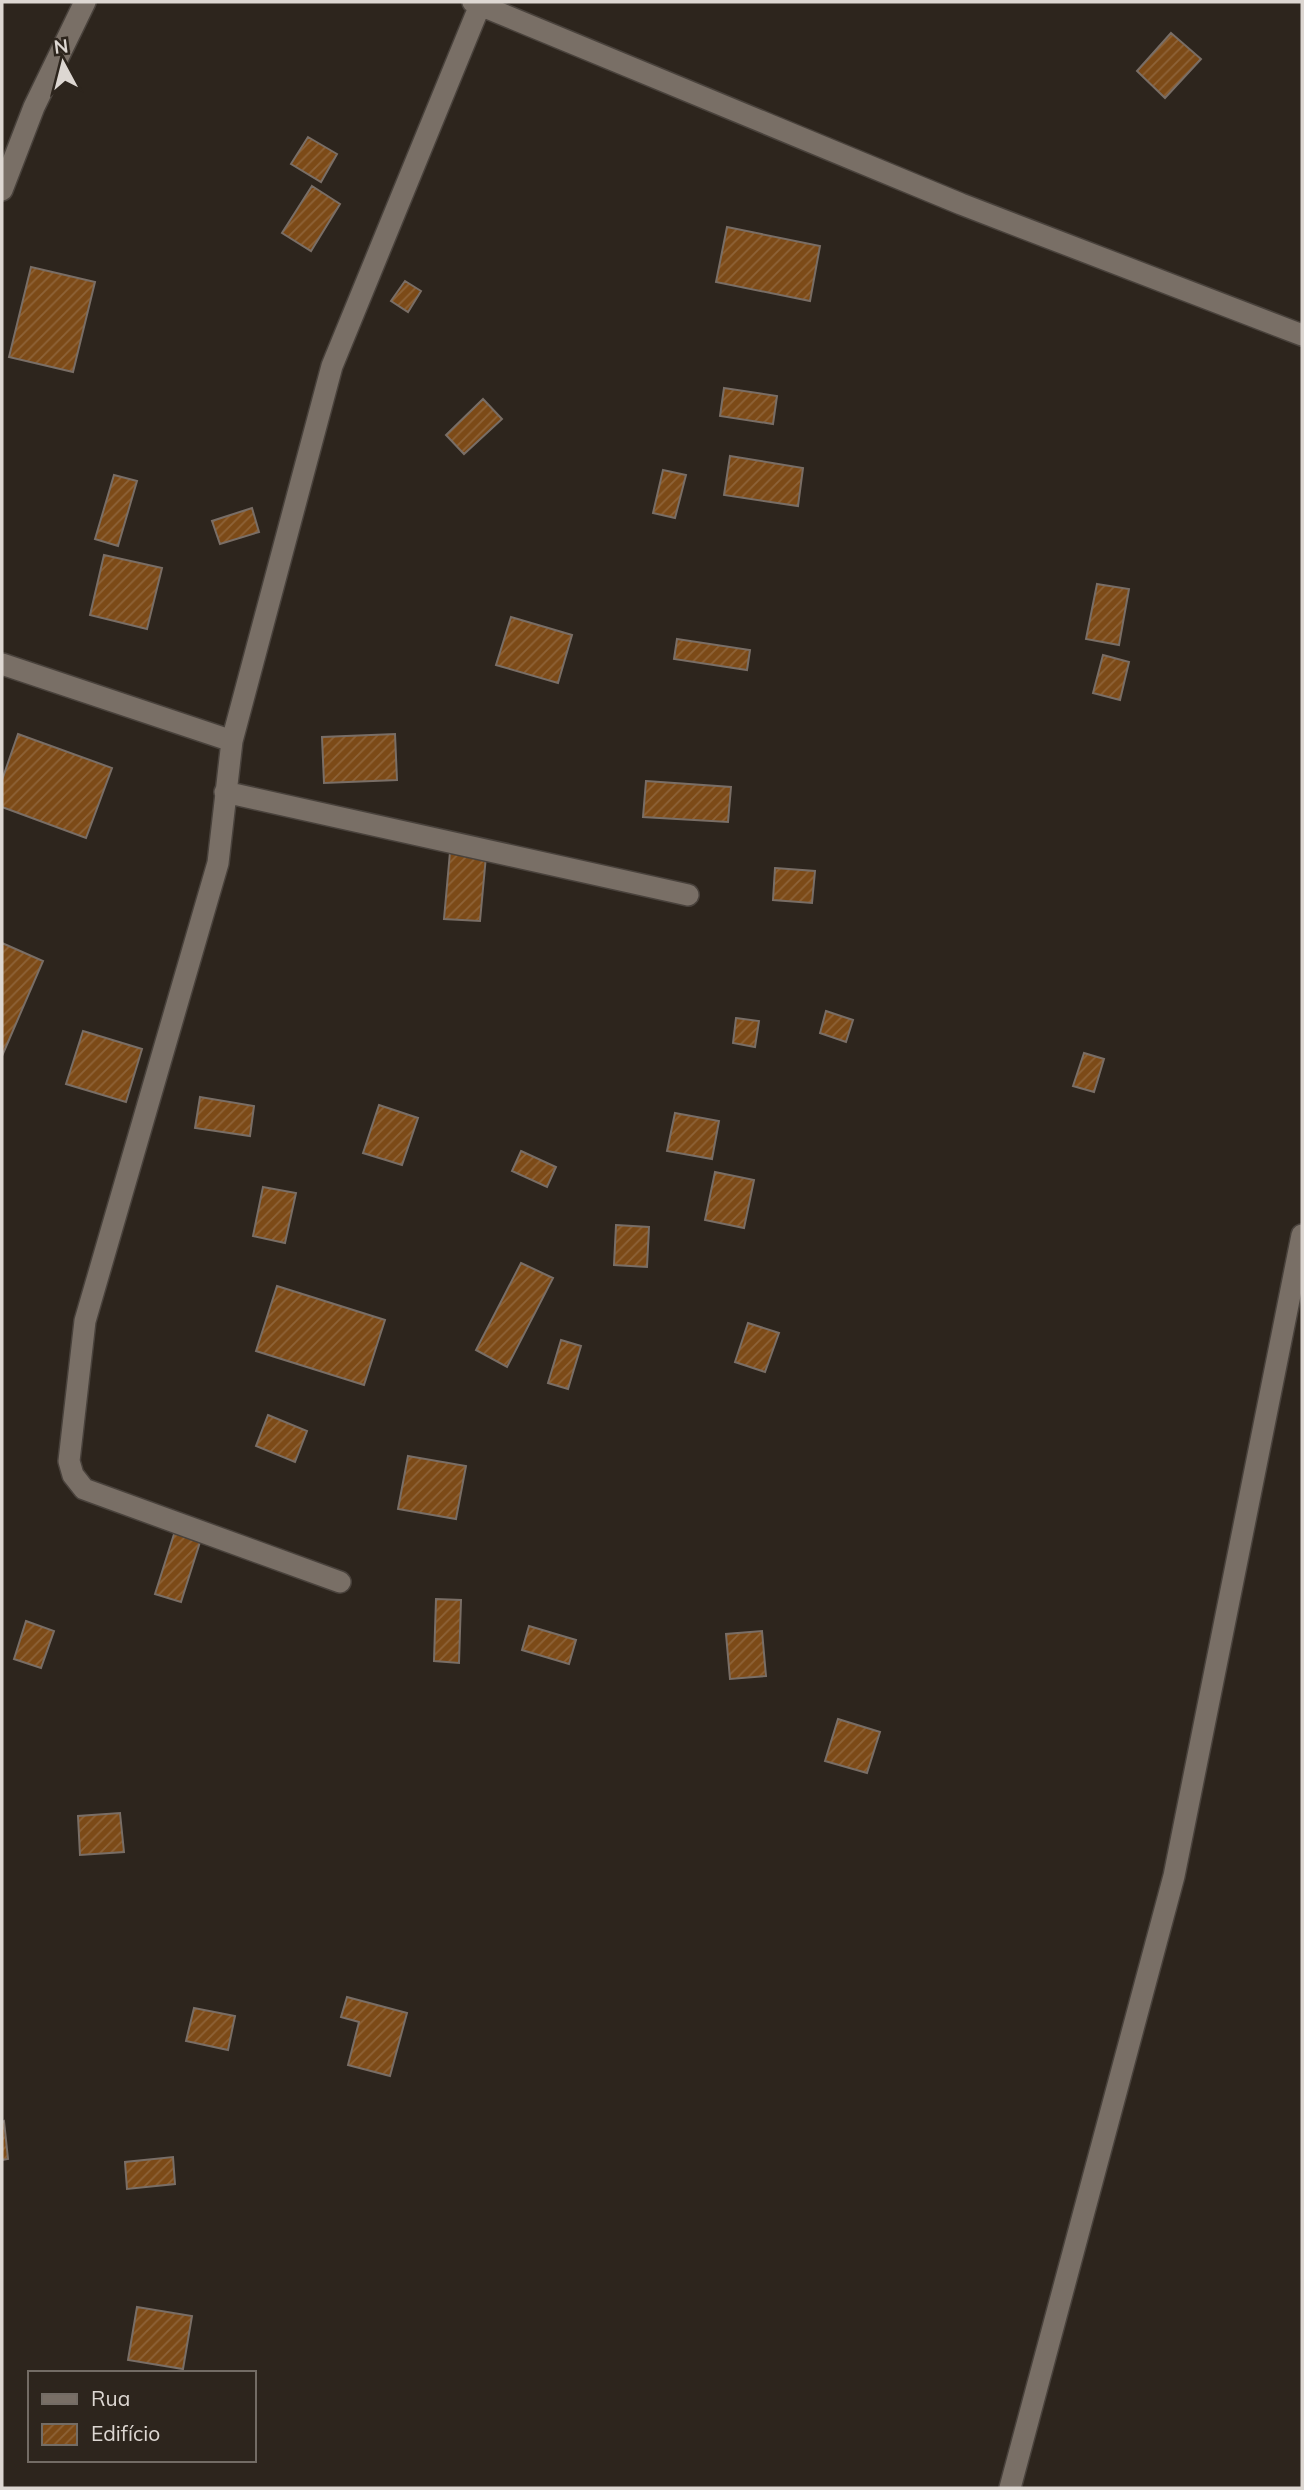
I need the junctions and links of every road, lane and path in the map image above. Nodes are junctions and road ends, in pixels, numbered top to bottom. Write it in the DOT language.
graph roads {
  1 [pos="85,2"];
  2 [pos="477,3"];
  3 [pos="2,191"];
  4 [pos="1302,335"];
  5 [pos="2,664"];
  6 [pos="232,741"];
  7 [pos="225,792"];
  8 [pos="688,895"];
  9 [pos="1302,1235"];
  10 [pos="340,1583"];
  11 [pos="1010,2488"];
  1 -- 3 [label="street"];
  2 -- 4 [label="street"];
  2 -- 6 [label="street"];
  5 -- 6 [label="street"];
  6 -- 7 [label="street"];
  7 -- 8 [label="street"];
  7 -- 10 [label="street"];
  9 -- 11 [label="street"];
}
